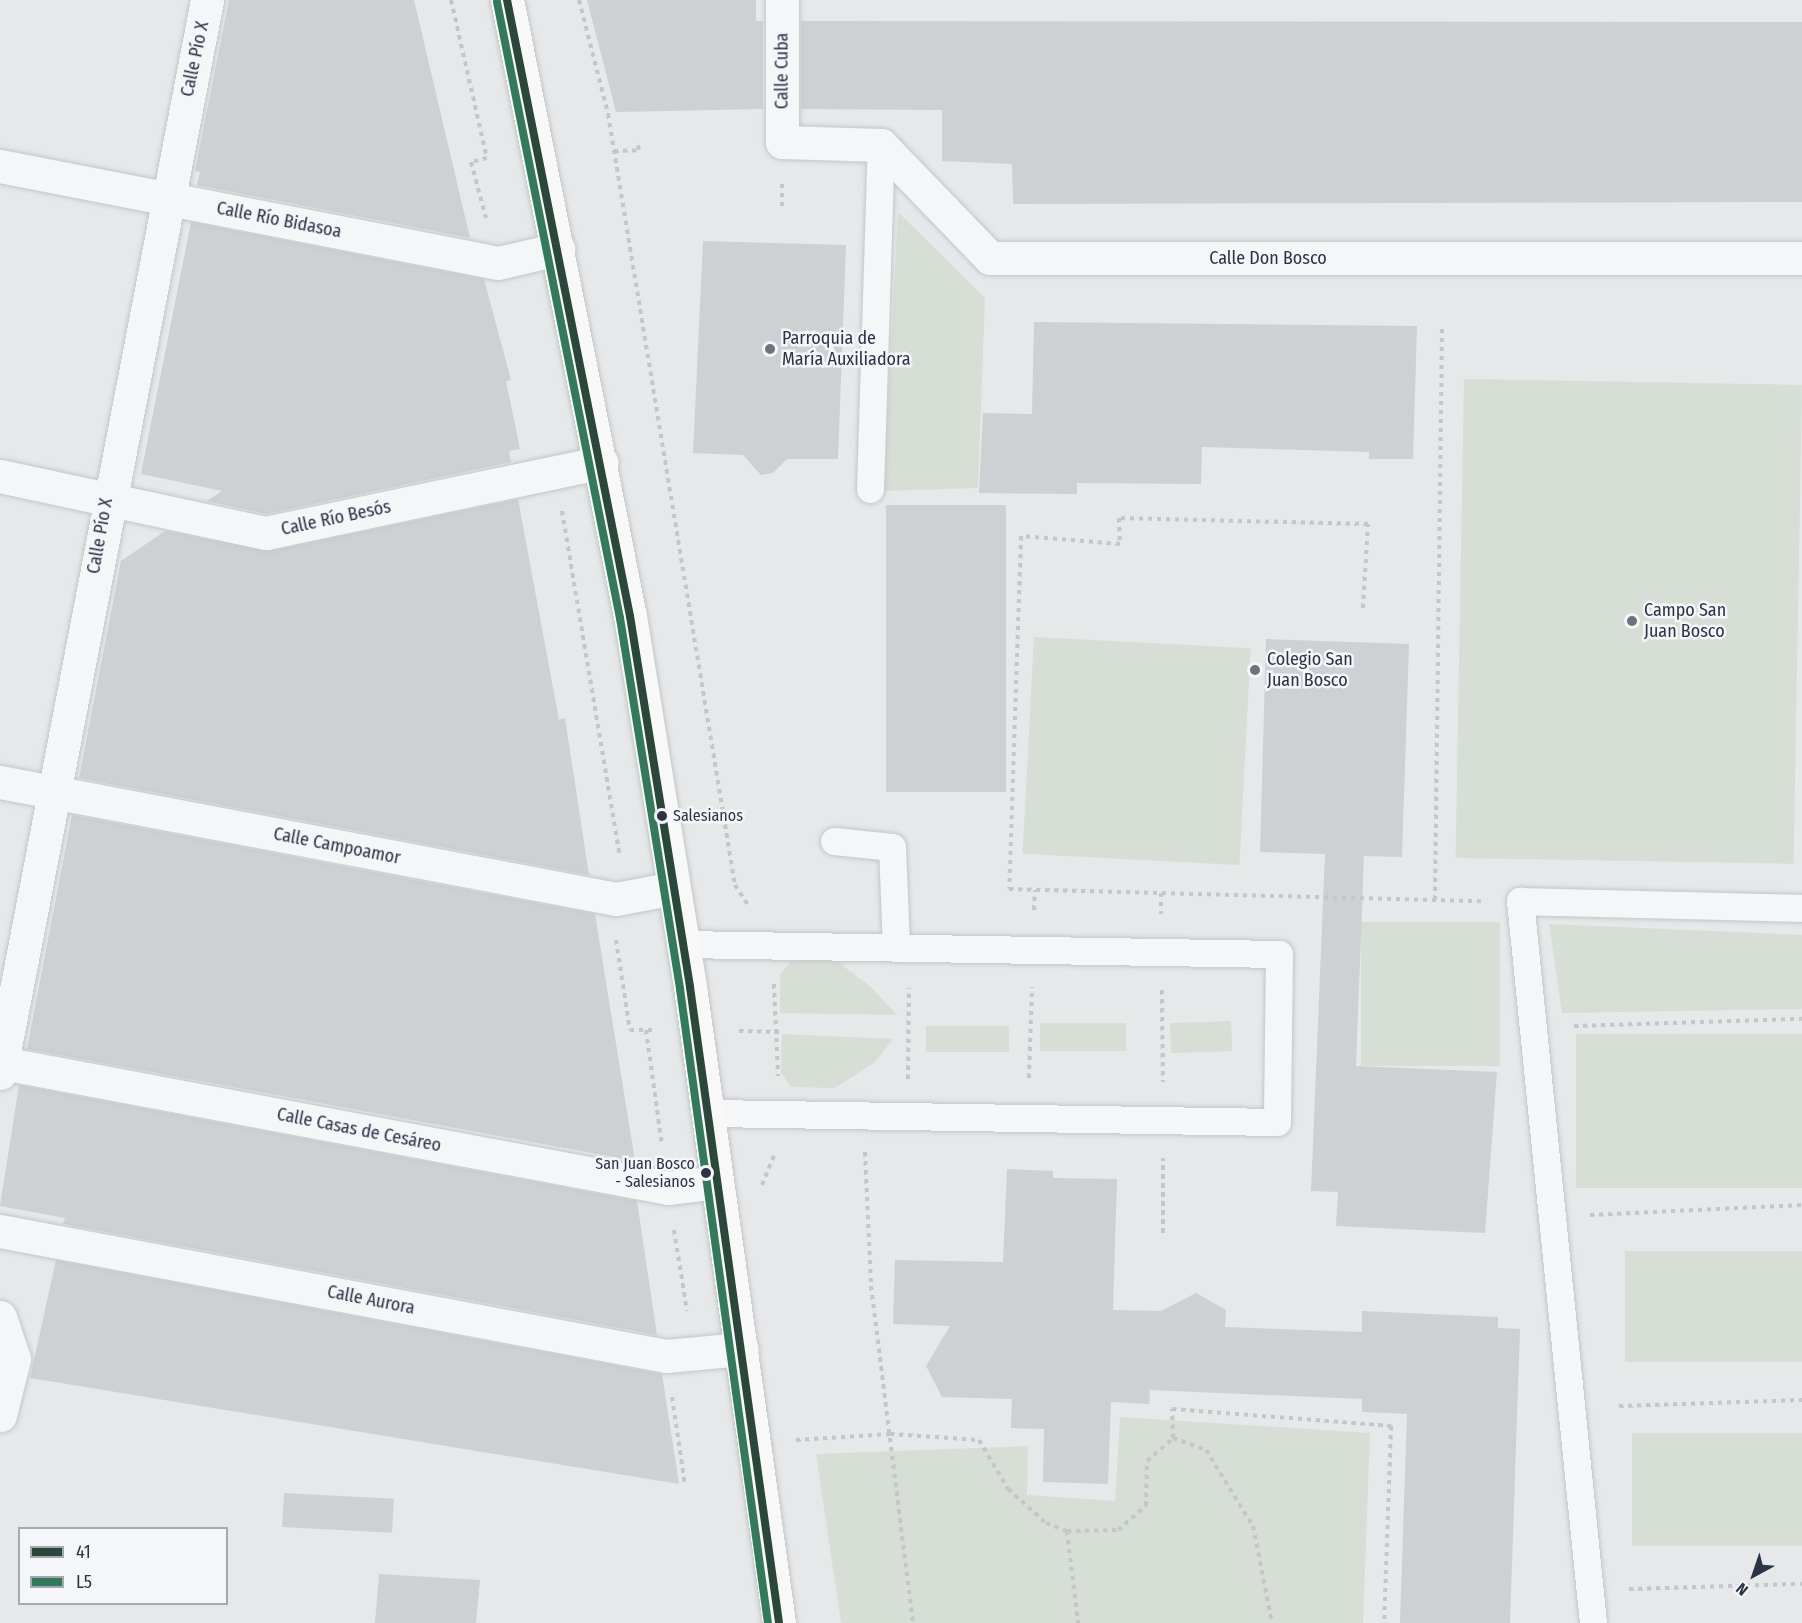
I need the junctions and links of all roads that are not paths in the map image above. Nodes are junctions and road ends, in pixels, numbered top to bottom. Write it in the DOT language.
graph roads {
  1 [pos="207,0"];
  2 [pos="507,0"];
  3 [pos="782,0"];
  4 [pos="881,145"];
  5 [pos="0,166"];
  6 [pos="166,198"];
  7 [pos="558,249"];
  8 [pos="1802,258"];
  9 [pos="602,462"];
  10 [pos="0,476"];
  11 [pos="870,489"];
  12 [pos="107,497"];
  13 [pos="0,782"];
  14 [pos="53,792"];
  15 [pos="834,841"];
  16 [pos="674,888"];
  17 [pos="1802,908"];
  18 [pos="682,944"];
  19 [pos="902,948"];
  20 [pos="1,1068"];
  21 [pos="708,1113"];
  22 [pos="717,1182"];
  23 [pos="0,1231"];
  24 [pos="0,1317"];
  25 [pos="742,1349"];
  26 [pos="0,1415"];
  27 [pos="779,1623"];
  28 [pos="1593,1623"];
  1 -- 6 [label="street, Calle Pío X"];
  2 -- 7 [label="main road"];
  3 -- 4 [label="street, Calle Cuba"];
  4 -- 8 [label="street, Calle Don Bosco"];
  4 -- 11 [label="lane"];
  5 -- 6 [label="street, Calle Río Bidasoa"];
  6 -- 7 [label="street, Calle Río Bidasoa"];
  6 -- 12 [label="street, Calle Pío X"];
  7 -- 9 [label="main road"];
  9 -- 12 [label="street, Calle Río Besós"];
  9 -- 16 [label="main road"];
  10 -- 12 [label="street, Calle Río Besós"];
  12 -- 14 [label="street, Calle Pío X"];
  13 -- 14 [label="street, Calle Campoamor"];
  14 -- 16 [label="street, Calle Campoamor"];
  14 -- 20 [label="street, Calle Pío X"];
  15 -- 19 [label="lane"];
  16 -- 18 [label="main road"];
  17 -- 28 [label="lane"];
  18 -- 19 [label="lane"];
  18 -- 21 [label="main road"];
  19 -- 21 [label="lane"];
  20 -- 22 [label="street, Calle Casas de Cesáreo"];
  21 -- 22 [label="main road"];
  22 -- 25 [label="main road"];
  23 -- 25 [label="street, Calle Aurora"];
  24 -- 26 [label="street"];
  25 -- 27 [label="main road"];
}
